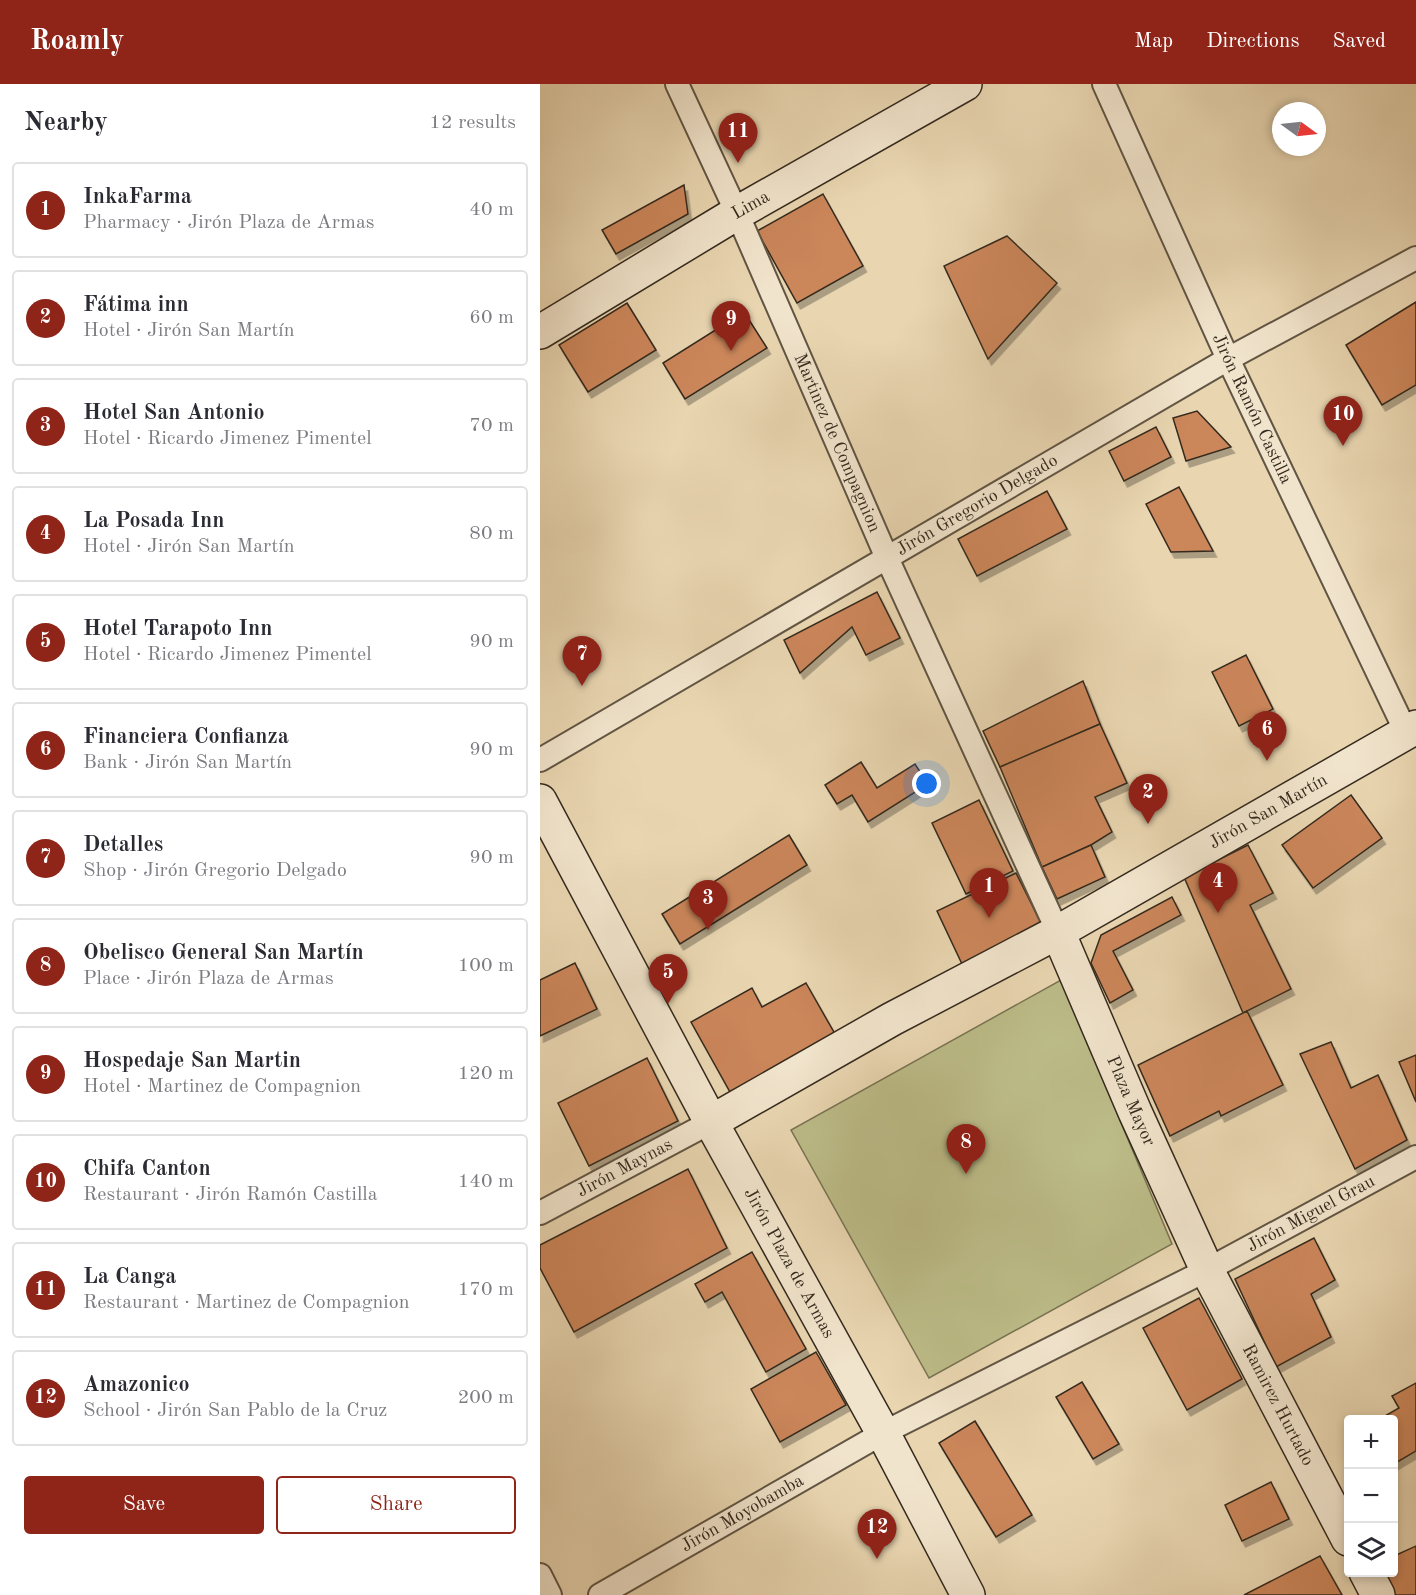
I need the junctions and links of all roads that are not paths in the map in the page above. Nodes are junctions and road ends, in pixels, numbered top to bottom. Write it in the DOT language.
graph roads {
  1 [pos="677,84"];
  2 [pos="965,84"];
  3 [pos="1104,84"];
  4 [pos="737,213"];
  5 [pos="1416,258"];
  6 [pos="540,332"];
  7 [pos="1228,359"];
  8 [pos="887,558"];
  9 [pos="1413,738"];
  10 [pos="540,760"];
  11 [pos="540,801"];
  12 [pos="1058,932"];
  13 [pos="711,1122"];
  14 [pos="1416,1156"];
  15 [pos="540,1213"];
  16 [pos="1207,1270"];
  17 [pos="883,1433"];
  18 [pos="1344,1531"];
  19 [pos="540,1575"];
  20 [pos="1369,1577"];
  21 [pos="550,1595"];
  22 [pos="600,1595"];
  23 [pos="968,1595"];
  24 [pos="1378,1595"];
  1 -- 4 [label="street, Martinez de Compagnion"];
  2 -- 4 [label="street, Lima"];
  3 -- 7 [label="street, Jirón Ramón Castilla"];
  4 -- 6 [label="street, Lima"];
  4 -- 8 [label="street, Martinez de Compagnion"];
  5 -- 7 [label="street, Jirón Gregorio Delgado"];
  7 -- 8 [label="street, Jirón Gregorio Delgado"];
  7 -- 9 [label="street, Jirón Ramón Castilla"];
  8 -- 10 [label="street, Jirón Gregorio Delgado"];
  8 -- 12 [label="street, Martinez de Compagnion"];
  9 -- 12 [label="street, Jirón San Martín"];
  11 -- 13 [label="street, Jirón Plaza de Armas"];
  12 -- 13 [label="street"];
  12 -- 16 [label="street, Plaza Mayor"];
  13 -- 15 [label="street, Jirón Maynas"];
  13 -- 17 [label="street, Jirón Plaza de Armas"];
  14 -- 16 [label="street, Jirón Miguel Grau"];
  16 -- 17 [label="street"];
  16 -- 18 [label="street, Ramirez Hurtado"];
  17 -- 22 [label="street, Jirón Moyobamba"];
  17 -- 23 [label="street, Jirón Plaza de Armas"];
  19 -- 21 [label="street"];
  20 -- 24 [label="street"];
}
